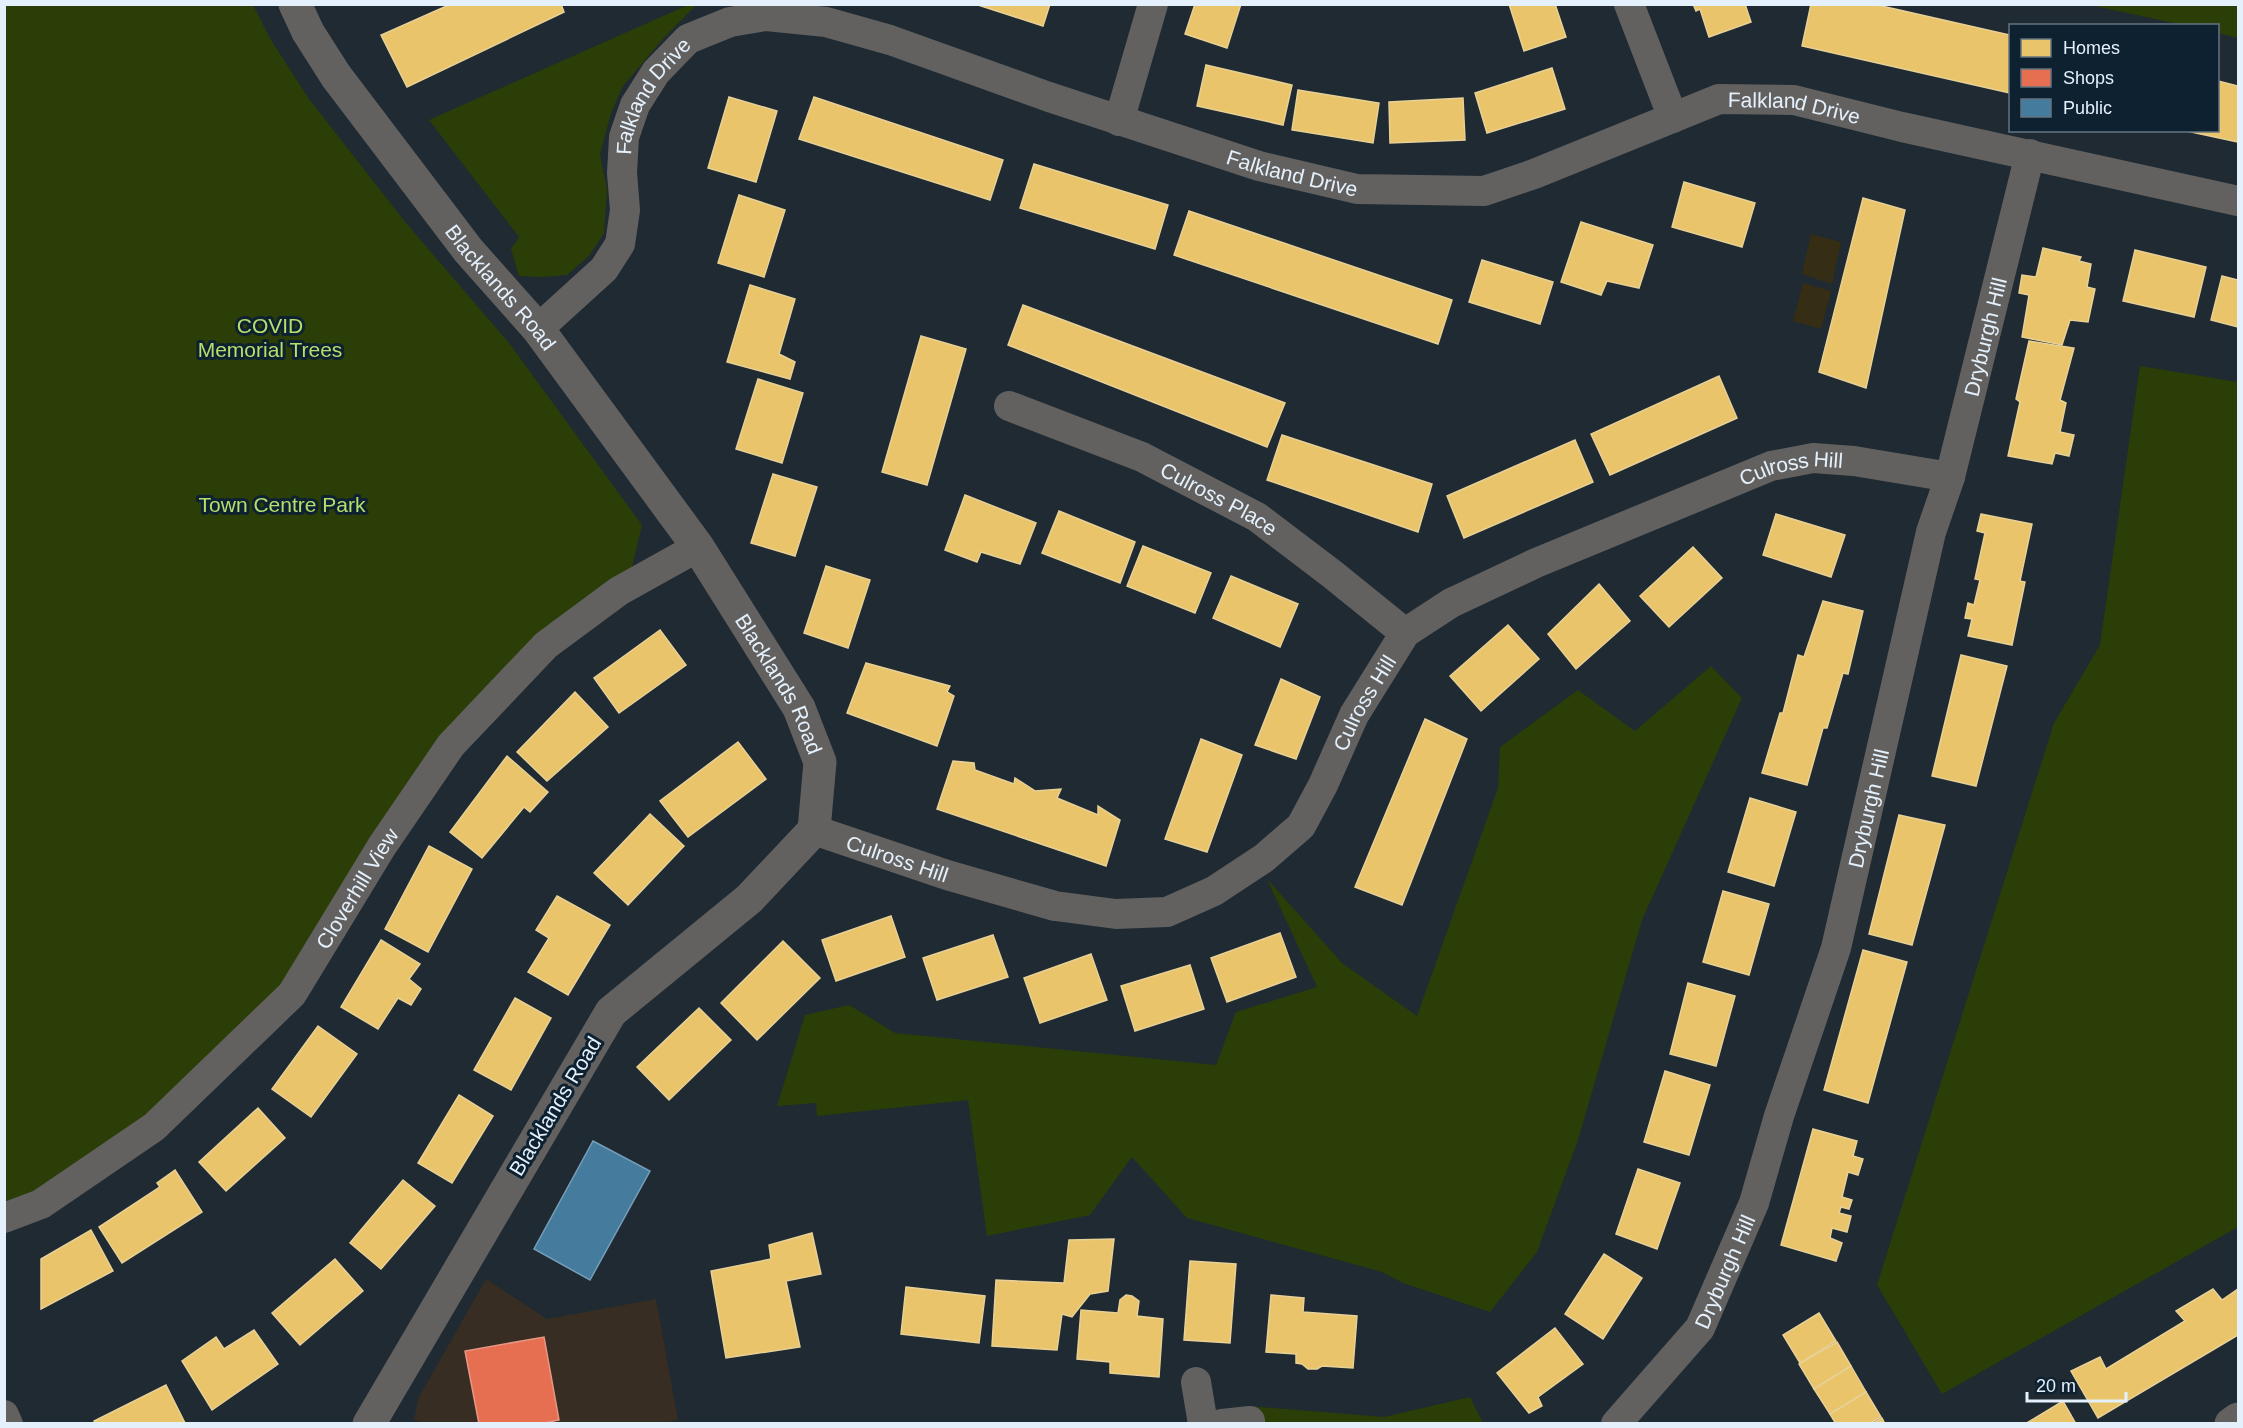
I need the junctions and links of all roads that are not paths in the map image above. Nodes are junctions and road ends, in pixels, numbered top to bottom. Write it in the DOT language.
graph roads {
  1 [pos="295,4"];
  2 [pos="1153,4"];
  3 [pos="1629,4"];
  4 [pos="793,12"];
  5 [pos="1673,118"];
  6 [pos="1119,121"];
  7 [pos="2030,154"];
  8 [pos="2238,201"];
  9 [pos="538,329"];
  10 [pos="1009,406"];
  11 [pos="1950,477"];
  12 [pos="698,547"];
  13 [pos="1405,633"];
  14 [pos="814,830"];
  15 [pos="4,1218"];
  16 [pos="1197,1382"];
  17 [pos="4,1415"];
  18 [pos="2238,1419"];
  19 [pos="378,1420"];
  20 [pos="8,1424"];
  21 [pos="1203,1424"];
  22 [pos="1616,1424"];
  23 [pos="2231,1424"];
  1 -- 9 [label="street, Blacklands Road"];
  2 -- 6 [label="street"];
  3 -- 5 [label="street"];
  4 -- 6 [label="street, Falkland Drive"];
  4 -- 9 [label="street, Falkland Drive"];
  5 -- 6 [label="street, Falkland Drive"];
  5 -- 7 [label="street, Falkland Drive"];
  7 -- 8 [label="street, Falkland Drive"];
  7 -- 11 [label="street, Dryburgh Hill"];
  9 -- 12 [label="street, Blacklands Road"];
  10 -- 13 [label="street, Culross Place"];
  11 -- 13 [label="street, Culross Hill"];
  11 -- 22 [label="street, Dryburgh Hill"];
  12 -- 14 [label="street, Blacklands Road"];
  12 -- 15 [label="street, Cloverhill View"];
  13 -- 14 [label="street, Culross Hill"];
  14 -- 19 [label="street, Blacklands Road"];
  16 -- 21 [label="street"];
  17 -- 20 [label="street"];
  18 -- 23 [label="street"];
}
